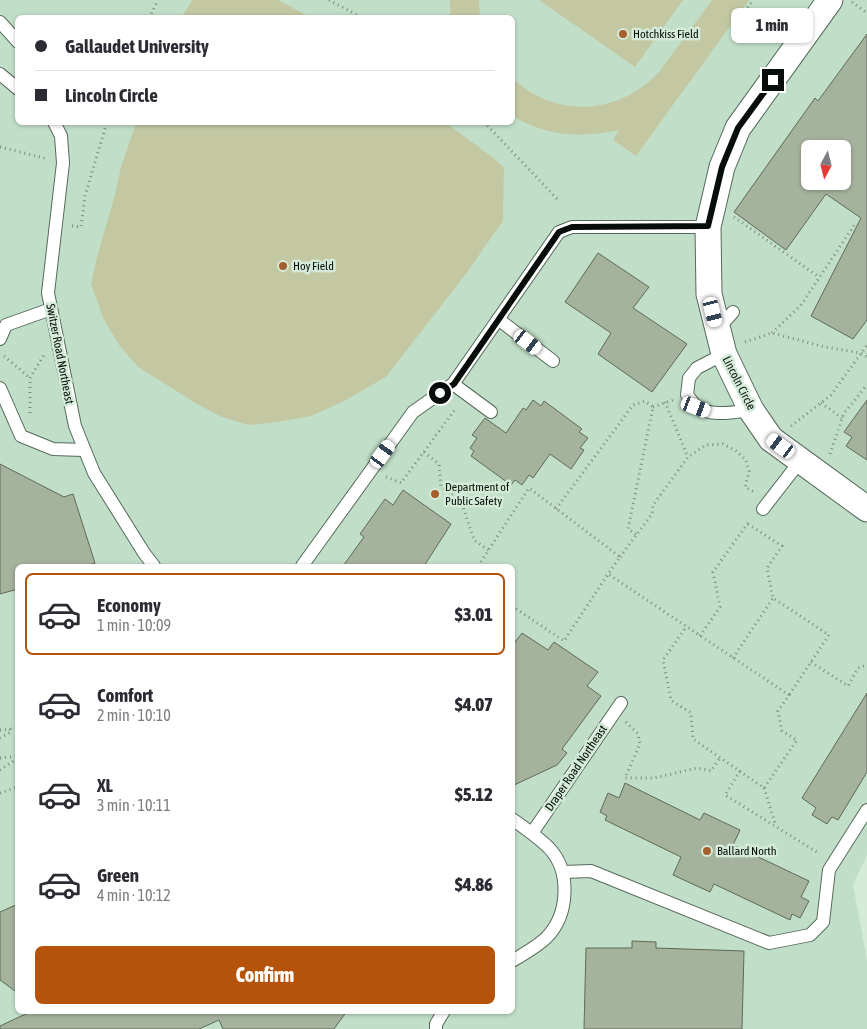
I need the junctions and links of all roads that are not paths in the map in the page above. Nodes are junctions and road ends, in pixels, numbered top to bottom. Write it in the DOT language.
graph roads {
  1 [pos="839,4"];
  2 [pos="0,22"];
  3 [pos="15,39"];
  4 [pos="0,74"];
  5 [pos="15,86"];
  6 [pos="56,125"];
  7 [pos="713,241"];
  8 [pos="51,310"];
  9 [pos="498,320"];
  10 [pos="0,339"];
  11 [pos="734,348"];
  12 [pos="553,361"];
  13 [pos="454,384"];
  14 [pos="0,388"];
  15 [pos="751,410"];
  16 [pos="491,412"];
  17 [pos="84,450"];
  18 [pos="800,460"];
  19 [pos="763,509"];
  20 [pos="867,509"];
  21 [pos="152,564"];
  22 [pos="303,564"];
  23 [pos="617,708"];
  24 [pos="867,810"];
  25 [pos="515,821"];
  26 [pos="532,833"];
  27 [pos="563,872"];
  28 [pos="515,959"];
  29 [pos="441,1014"];
  30 [pos="436,1029"];
  1 -- 7 [label="street, Lincoln Circle"];
  2 -- 3 [label="lane"];
  4 -- 5 [label="lane"];
  6 -- 8 [label="lane, Switzer Road Northeast"];
  7 -- 9 [label="lane"];
  7 -- 11 [label="street, Lincoln Circle"];
  8 -- 10 [label="lane"];
  8 -- 17 [label="lane, Switzer Road Northeast"];
  9 -- 12 [label="lane"];
  9 -- 13 [label="lane"];
  11 -- 15 [label="street, Lincoln Circle"];
  11 -- 15 [label="lane"];
  13 -- 16 [label="lane"];
  13 -- 22 [label="lane"];
  14 -- 17 [label="lane"];
  15 -- 18 [label="street, Lincoln Circle"];
  17 -- 21 [label="lane, Switzer Road Northeast"];
  18 -- 19 [label="lane"];
  18 -- 20 [label="street, Lincoln Circle"];
  23 -- 26 [label="lane, Draper Road Northeast"];
  24 -- 27 [label="lane"];
  25 -- 26 [label="lane"];
  26 -- 27 [label="lane"];
  27 -- 28 [label="lane"];
  29 -- 30 [label="lane"];
}
